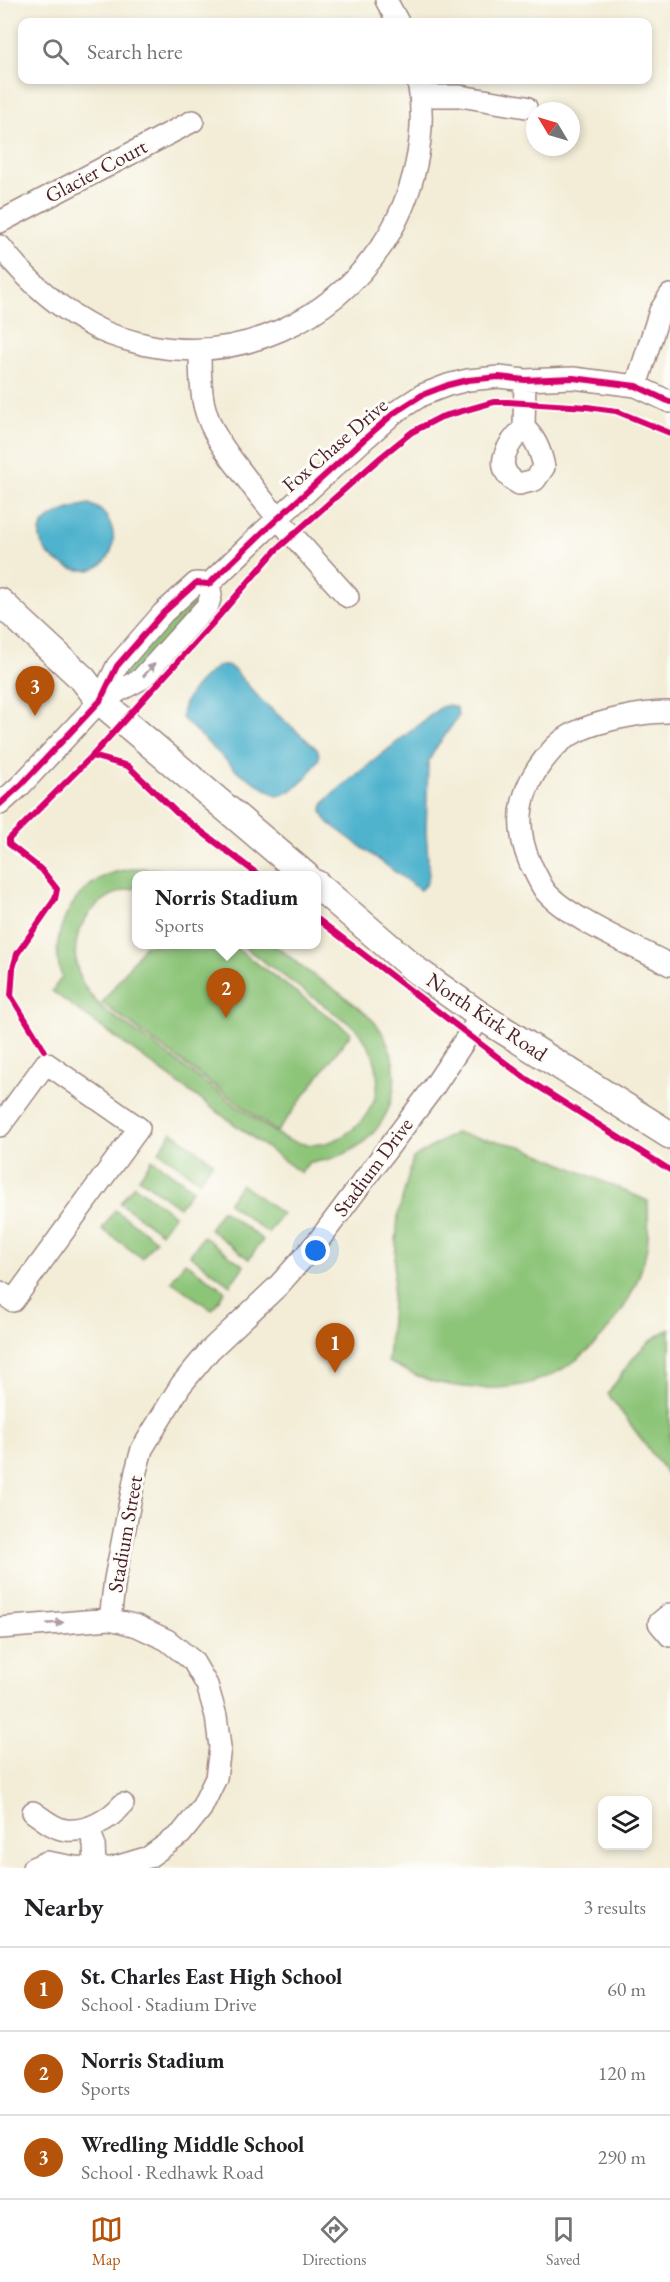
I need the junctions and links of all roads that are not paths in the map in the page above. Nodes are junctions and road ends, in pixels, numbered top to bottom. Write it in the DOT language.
graph roads {
  1 [pos="386,0"];
  2 [pos="396,18"];
  3 [pos="419,88"];
  4 [pos="526,107"];
  5 [pos="193,121"];
  6 [pos="0,222"];
  7 [pos="0,246"];
  8 [pos="670,295"];
  9 [pos="200,350"];
  10 [pos="525,380"];
  11 [pos="636,386"];
  12 [pos="670,402"];
  13 [pos="524,428"];
  14 [pos="278,518"];
  15 [pos="348,597"];
  16 [pos="0,602"];
  17 [pos="100,701"];
  18 [pos="670,712"];
  19 [pos="0,804"];
  20 [pos="300,871"];
  21 [pos="321,888"];
  22 [pos="670,964"];
  23 [pos="481,1016"];
  24 [pos="0,1126"];
  25 [pos="670,1135"];
  26 [pos="0,1292"];
  27 [pos="142,1449"];
  28 [pos="670,1614"];
  29 [pos="110,1619"];
  30 [pos="0,1628"];
  31 [pos="670,1636"];
  32 [pos="123,1804"];
  33 [pos="33,1812"];
  34 [pos="88,1828"];
  35 [pos="40,1865"];
  36 [pos="95,1868"];
  1 -- 2 [label="street"];
  3 -- 4 [label="street"];
  3 -- 9 [label="street"];
  5 -- 6 [label="street, Glacier Court"];
  7 -- 9 [label="street"];
  8 -- 11 [label="street"];
  9 -- 14 [label="street"];
  10 -- 11 [label="street, Fox Chase Drive"];
  10 -- 13 [label="street"];
  10 -- 14 [label="street, Fox Chase Drive"];
  11 -- 12 [label="street, Fox Chase Drive"];
  14 -- 15 [label="street"];
  14 -- 17 [label="street, Fox Chase Drive"];
  16 -- 17 [label="main road"];
  17 -- 19 [label="street, Fox Chase Drive"];
  17 -- 20 [label="main road"];
  18 -- 22 [label="street"];
  21 -- 23 [label="main road, North Kirk Road"];
  23 -- 25 [label="main road, North Kirk Road"];
  23 -- 27 [label="street, Stadium Drive"];
  24 -- 26 [label="street"];
  27 -- 29 [label="street, Stadium Street"];
  28 -- 31 [label="street"];
  30 -- 29 [label="street, one-way"];
  29 -- 36 [label="street"];
  32 -- 34 [label="street"];
  33 -- 34 [label="street"];
  34 -- 36 [label="street"];
  35 -- 36 [label="street"];
}
